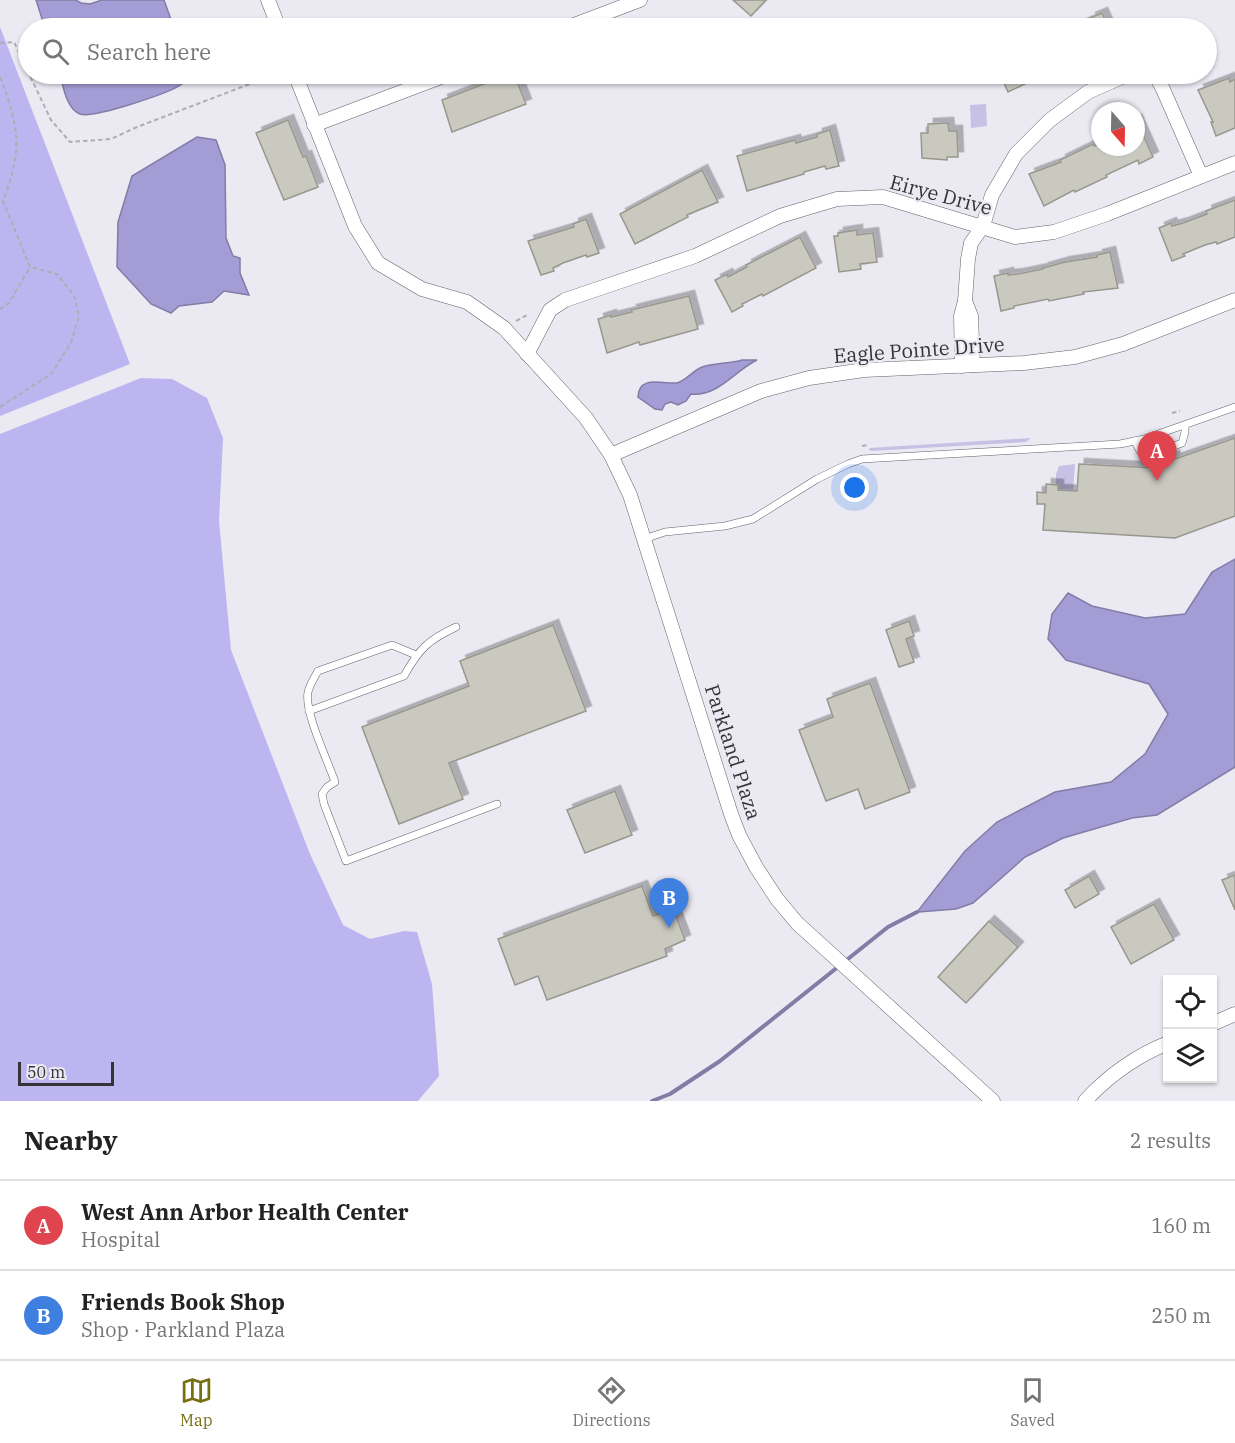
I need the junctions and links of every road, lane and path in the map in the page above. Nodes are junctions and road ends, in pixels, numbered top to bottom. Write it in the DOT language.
graph roads {
  1 [pos="268,0"];
  2 [pos="631,2"];
  3 [pos="275,18"];
  4 [pos="591,18"];
  5 [pos="0,43"];
  6 [pos="18,50"];
  7 [pos="0,77"];
  8 [pos="34,84"];
  9 [pos="250,84"];
  10 [pos="299,84"];
  11 [pos="423,84"];
  12 [pos="1106,84"];
  13 [pos="1160,84"];
  14 [pos="314,125"];
  15 [pos="1235,163"];
  16 [pos="1201,177"];
  17 [pos="2,201"];
  18 [pos="982,226"];
  19 [pos="30,267"];
  20 [pos="1235,300"];
  21 [pos="0,309"];
  22 [pos="527,354"];
  23 [pos="967,365"];
  24 [pos="0,407"];
  25 [pos="1235,407"];
  26 [pos="1180,411"];
  27 [pos="1172,413"];
  28 [pos="1185,425"];
  29 [pos="1135,441"];
  30 [pos="862,446"];
  31 [pos="869,446"];
  32 [pos="611,455"];
  33 [pos="644,539"];
  34 [pos="456,627"];
  35 [pos="416,655"];
  36 [pos="309,711"];
  37 [pos="497,804"];
  38 [pos="1235,1014"];
  39 [pos="1217,1022"];
  40 [pos="1163,1045"];
  41 [pos="993,1101"];
  42 [pos="1085,1101"];
  1 -- 3 [label="street"];
  2 -- 4 [label="street"];
  5 -- 6 [label="path"];
  7 -- 17 [label="path"];
  8 -- 9 [label="path"];
  10 -- 14 [label="street, Parkland Plaza"];
  11 -- 14 [label="street"];
  12 -- 18 [label="street"];
  13 -- 16 [label="street"];
  14 -- 22 [label="street, Parkland Plaza"];
  15 -- 16 [label="street, Eirye Drive"];
  16 -- 18 [label="street, Eirye Drive"];
  17 -- 19 [label="path"];
  18 -- 22 [label="street, Eirye Drive"];
  18 -- 23 [label="street"];
  19 -- 21 [label="path"];
  19 -- 24 [label="path"];
  20 -- 23 [label="street, Eagle Pointe Drive"];
  22 -- 32 [label="street, Parkland Plaza"];
  23 -- 32 [label="street, Eagle Pointe Drive"];
  25 -- 28 [label="lane"];
  26 -- 27 [label="path"];
  28 -- 29 [label="lane"];
  28 -- 29 [label="lane"];
  29 -- 33 [label="lane"];
  30 -- 31 [label="path"];
  32 -- 33 [label="street, Parkland Plaza"];
  33 -- 41 [label="street, Parkland Plaza"];
  34 -- 35 [label="lane"];
  35 -- 36 [label="lane"];
  35 -- 36 [label="lane"];
  36 -- 37 [label="lane"];
  38 -- 39 [label="street"];
  40 -- 42 [label="street"];
}
